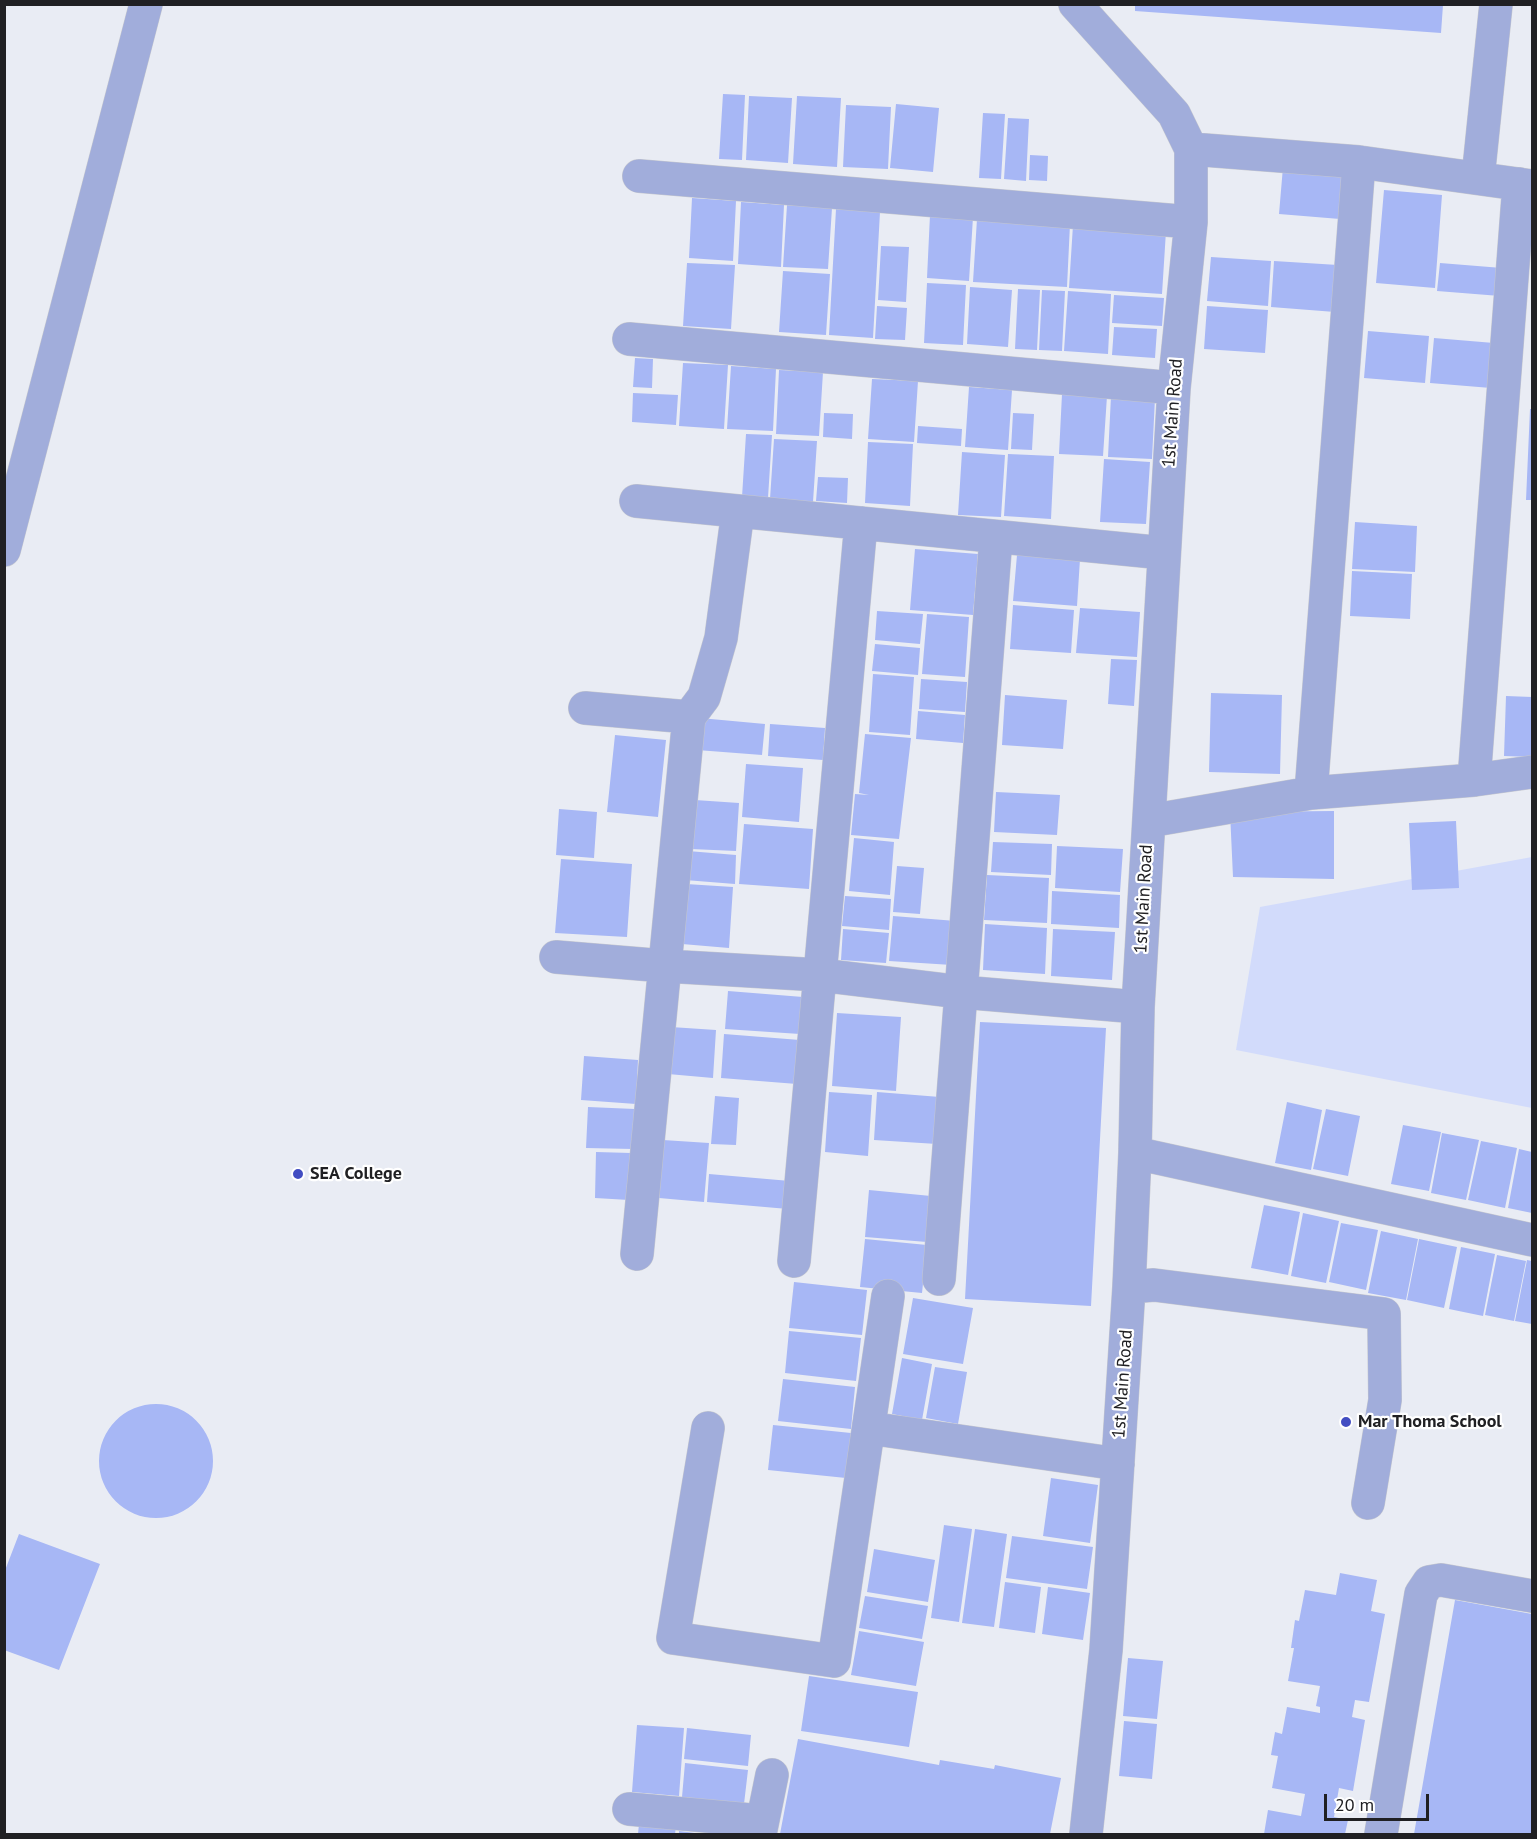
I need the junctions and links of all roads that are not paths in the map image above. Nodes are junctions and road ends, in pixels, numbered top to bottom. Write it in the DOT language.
graph roads {
  1 [pos="146,4"];
  2 [pos="1075,4"];
  3 [pos="1496,4"];
  4 [pos="1191,149"];
  5 [pos="1359,162"];
  6 [pos="639,177"];
  7 [pos="1478,178"];
  8 [pos="1526,185"];
  9 [pos="1191,222"];
  10 [pos="629,339"];
  11 [pos="1173,388"];
  12 [pos="636,501"];
  13 [pos="738,511"];
  14 [pos="861,524"];
  15 [pos="996,537"];
  16 [pos="4,550"];
  17 [pos="1164,554"];
  18 [pos="585,708"];
  19 [pos="689,717"];
  20 [pos="1533,772"];
  21 [pos="1474,780"];
  22 [pos="1311,793"];
  23 [pos="1149,821"];
  24 [pos="556,957"];
  25 [pos="665,966"];
  26 [pos="820,975"];
  27 [pos="961,992"];
  28 [pos="1138,1007"];
  29 [pos="1135,1153"];
  30 [pos="1533,1240"];
  31 [pos="637,1254"];
  32 [pos="794,1261"];
  33 [pos="939,1279"];
  34 [pos="1129,1287"];
  35 [pos="888,1296"];
  36 [pos="708,1428"];
  37 [pos="869,1428"];
  38 [pos="1118,1464"];
  39 [pos="1368,1503"];
  40 [pos="1533,1596"];
  41 [pos="772,1775"];
  42 [pos="629,1809"];
  43 [pos="761,1828"];
  44 [pos="1086,1834"];
  45 [pos="1381,1834"];
  1 -- 16 [label="street"];
  2 -- 4 [label="street, 1st Main Road"];
  3 -- 7 [label="street"];
  4 -- 5 [label="street"];
  4 -- 9 [label="street, 1st Main Road"];
  5 -- 7 [label="street"];
  5 -- 22 [label="street"];
  6 -- 9 [label="street"];
  7 -- 8 [label="street"];
  8 -- 21 [label="street"];
  9 -- 11 [label="street, 1st Main Road"];
  10 -- 11 [label="street"];
  11 -- 17 [label="street, 1st Main Road"];
  12 -- 13 [label="street"];
  13 -- 14 [label="street"];
  13 -- 19 [label="street"];
  14 -- 15 [label="street"];
  14 -- 26 [label="street"];
  15 -- 17 [label="street"];
  15 -- 27 [label="street"];
  17 -- 23 [label="street, 1st Main Road"];
  18 -- 19 [label="street"];
  19 -- 25 [label="street"];
  20 -- 21 [label="street"];
  21 -- 22 [label="street"];
  22 -- 23 [label="street"];
  23 -- 28 [label="street, 1st Main Road"];
  24 -- 25 [label="street"];
  25 -- 26 [label="street"];
  25 -- 31 [label="street"];
  26 -- 27 [label="street"];
  26 -- 32 [label="street"];
  27 -- 28 [label="street"];
  27 -- 33 [label="street"];
  28 -- 29 [label="street, 1st Main Road"];
  29 -- 30 [label="street"];
  29 -- 34 [label="street, 1st Main Road"];
  34 -- 38 [label="street, 1st Main Road"];
  34 -- 39 [label="street"];
  35 -- 37 [label="street"];
  36 -- 37 [label="street"];
  37 -- 38 [label="street"];
  38 -- 44 [label="street, 1st Main Road"];
  40 -- 45 [label="street"];
  41 -- 43 [label="street"];
  42 -- 43 [label="street"];
}
